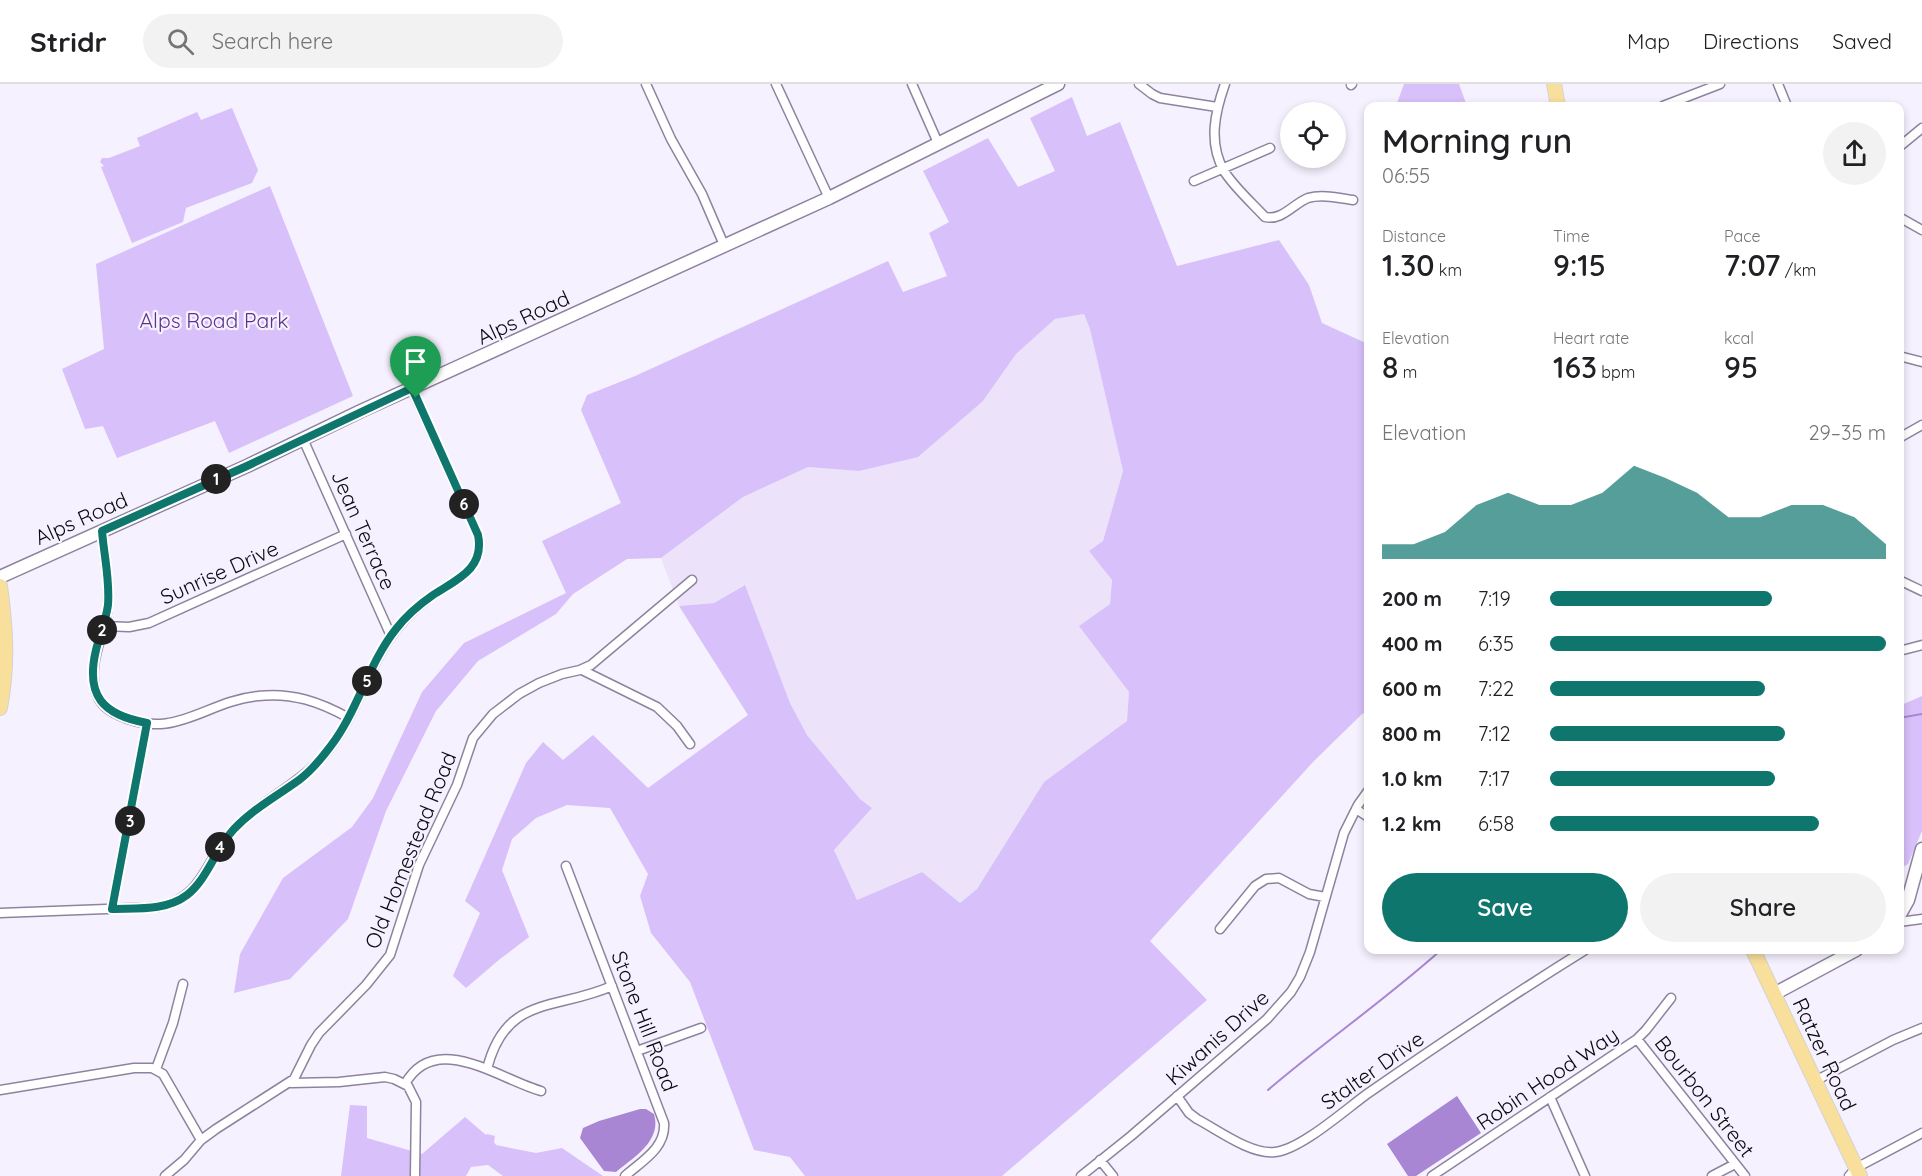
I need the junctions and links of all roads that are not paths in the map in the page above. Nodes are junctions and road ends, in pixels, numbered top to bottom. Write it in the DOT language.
graph roads {
  1 [pos="646,84"];
  2 [pos="776,84"];
  3 [pos="912,84"];
  4 [pos="1058,84"];
  5 [pos="1139,84"];
  6 [pos="1225,84"];
  7 [pos="1554,84"];
  8 [pos="1720,84"];
  9 [pos="1778,84"];
  10 [pos="1557,102"];
  11 [pos="1673,102"];
  12 [pos="1785,102"];
  13 [pos="1217,107"];
  14 [pos="1922,128"];
  15 [pos="938,143"];
  16 [pos="1904,143"];
  17 [pos="1270,148"];
  18 [pos="1223,168"];
  19 [pos="1194,181"];
  20 [pos="829,198"];
  21 [pos="1353,200"];
  22 [pos="1904,220"];
  23 [pos="1922,230"];
  24 [pos="724,245"];
  25 [pos="1904,357"];
  26 [pos="1922,362"];
  27 [pos="412,388"];
  28 [pos="1922,425"];
  29 [pos="1904,435"];
  30 [pos="303,439"];
  31 [pos="102,531"];
  32 [pos="346,534"];
  33 [pos="0,577"];
  34 [pos="692,580"];
  35 [pos="1904,582"];
  36 [pos="0,586"];
  37 [pos="1922,591"];
  38 [pos="104,626"];
  39 [pos="391,636"];
  40 [pos="1922,645"];
  41 [pos="1904,650"];
  42 [pos="582,669"];
  43 [pos="0,708"];
  44 [pos="349,718"];
  45 [pos="147,723"];
  46 [pos="690,744"];
  47 [pos="1364,797"];
  48 [pos="1356,809"];
  49 [pos="1364,814"];
  50 [pos="1922,849"];
  51 [pos="566,866"];
  52 [pos="1325,897"];
  53 [pos="1904,907"];
  54 [pos="112,909"];
  55 [pos="0,913"];
  56 [pos="1922,919"];
  57 [pos="1904,921"];
  58 [pos="1220,928"];
  59 [pos="1579,954"];
  60 [pos="1755,954"];
  61 [pos="1849,954"];
  62 [pos="183,984"];
  63 [pos="612,986"];
  64 [pos="1774,994"];
  65 [pos="1671,998"];
  66 [pos="701,1028"];
  67 [pos="1922,1028"];
  68 [pos="1637,1039"];
  69 [pos="637,1051"];
  70 [pos="156,1069"];
  71 [pos="487,1069"];
  72 [pos="1815,1081"];
  73 [pos="289,1083"];
  74 [pos="405,1084"];
  75 [pos="0,1090"];
  76 [pos="541,1091"];
  77 [pos="1177,1096"];
  78 [pos="1550,1097"];
  79 [pos="1922,1132"];
  80 [pos="201,1140"];
  81 [pos="1100,1160"];
  82 [pos="1735,1164"];
  83 [pos="1855,1173"];
  84 [pos="165,1176"];
  85 [pos="415,1176"];
  86 [pos="625,1176"];
  87 [pos="1081,1176"];
  88 [pos="1113,1176"];
  89 [pos="1432,1176"];
  90 [pos="1585,1176"];
  91 [pos="1712,1176"];
  92 [pos="1745,1176"];
  1 -- 24 [label="street"];
  2 -- 20 [label="street"];
  3 -- 15 [label="street"];
  4 -- 15 [label="main road, Alps Road"];
  5 -- 13 [label="street"];
  6 -- 13 [label="street"];
  7 -- 10 [label="main road"];
  8 -- 11 [label="street"];
  9 -- 12 [label="street"];
  13 -- 18 [label="street"];
  14 -- 16 [label="street"];
  15 -- 20 [label="main road, Alps Road"];
  17 -- 18 [label="street"];
  18 -- 19 [label="street"];
  18 -- 21 [label="street"];
  20 -- 24 [label="main road, Alps Road"];
  22 -- 23 [label="street"];
  24 -- 27 [label="main road, Alps Road"];
  25 -- 26 [label="street"];
  27 -- 30 [label="main road, Alps Road"];
  27 -- 39 [label="street"];
  28 -- 29 [label="street"];
  30 -- 31 [label="main road, Alps Road"];
  30 -- 32 [label="street, Jean Terrace"];
  31 -- 33 [label="main road, Alps Road"];
  31 -- 38 [label="street"];
  32 -- 38 [label="street, Sunrise Drive"];
  32 -- 39 [label="street, Jean Terrace"];
  34 -- 42 [label="street, Old Homestead Road"];
  35 -- 37 [label="street"];
  36 -- 43 [label="main road"];
  38 -- 45 [label="street"];
  39 -- 44 [label="street"];
  40 -- 41 [label="street"];
  42 -- 46 [label="street"];
  42 -- 73 [label="street, Old Homestead Road"];
  44 -- 45 [label="street"];
  44 -- 54 [label="street"];
  45 -- 54 [label="street"];
  47 -- 48 [label="street, Kiwanis Drive"];
  48 -- 49 [label="street"];
  48 -- 52 [label="street, Kiwanis Drive"];
  50 -- 53 [label="main road"];
  51 -- 63 [label="street, Stone Hill Road"];
  52 -- 58 [label="street"];
  52 -- 77 [label="street, Kiwanis Drive"];
  54 -- 55 [label="street"];
  56 -- 57 [label="street"];
  59 -- 77 [label="street, Stalter Drive"];
  60 -- 64 [label="main road, Ratzer Road"];
  61 -- 64 [label="main road"];
  62 -- 70 [label="street"];
  63 -- 69 [label="street, Stone Hill Road"];
  63 -- 71 [label="street"];
  64 -- 72 [label="main road, Ratzer Road"];
  65 -- 68 [label="street, Robin Hood Way"];
  66 -- 69 [label="street"];
  67 -- 72 [label="street"];
  68 -- 78 [label="street, Robin Hood Way"];
  68 -- 82 [label="street, Bourbon Street"];
  69 -- 86 [label="street, Stone Hill Road"];
  70 -- 75 [label="street"];
  70 -- 80 [label="street"];
  71 -- 74 [label="street"];
  71 -- 76 [label="street"];
  72 -- 83 [label="main road, Ratzer Road"];
  73 -- 74 [label="street"];
  73 -- 80 [label="street"];
  74 -- 85 [label="street"];
  77 -- 81 [label="street, Kiwanis Drive"];
  78 -- 89 [label="street, Robin Hood Way"];
  78 -- 90 [label="street"];
  79 -- 83 [label="street"];
  80 -- 84 [label="street"];
  81 -- 87 [label="street, Kiwanis Drive"];
  81 -- 88 [label="street"];
  82 -- 91 [label="street"];
  82 -- 92 [label="street, Bourbon Street"];
}
